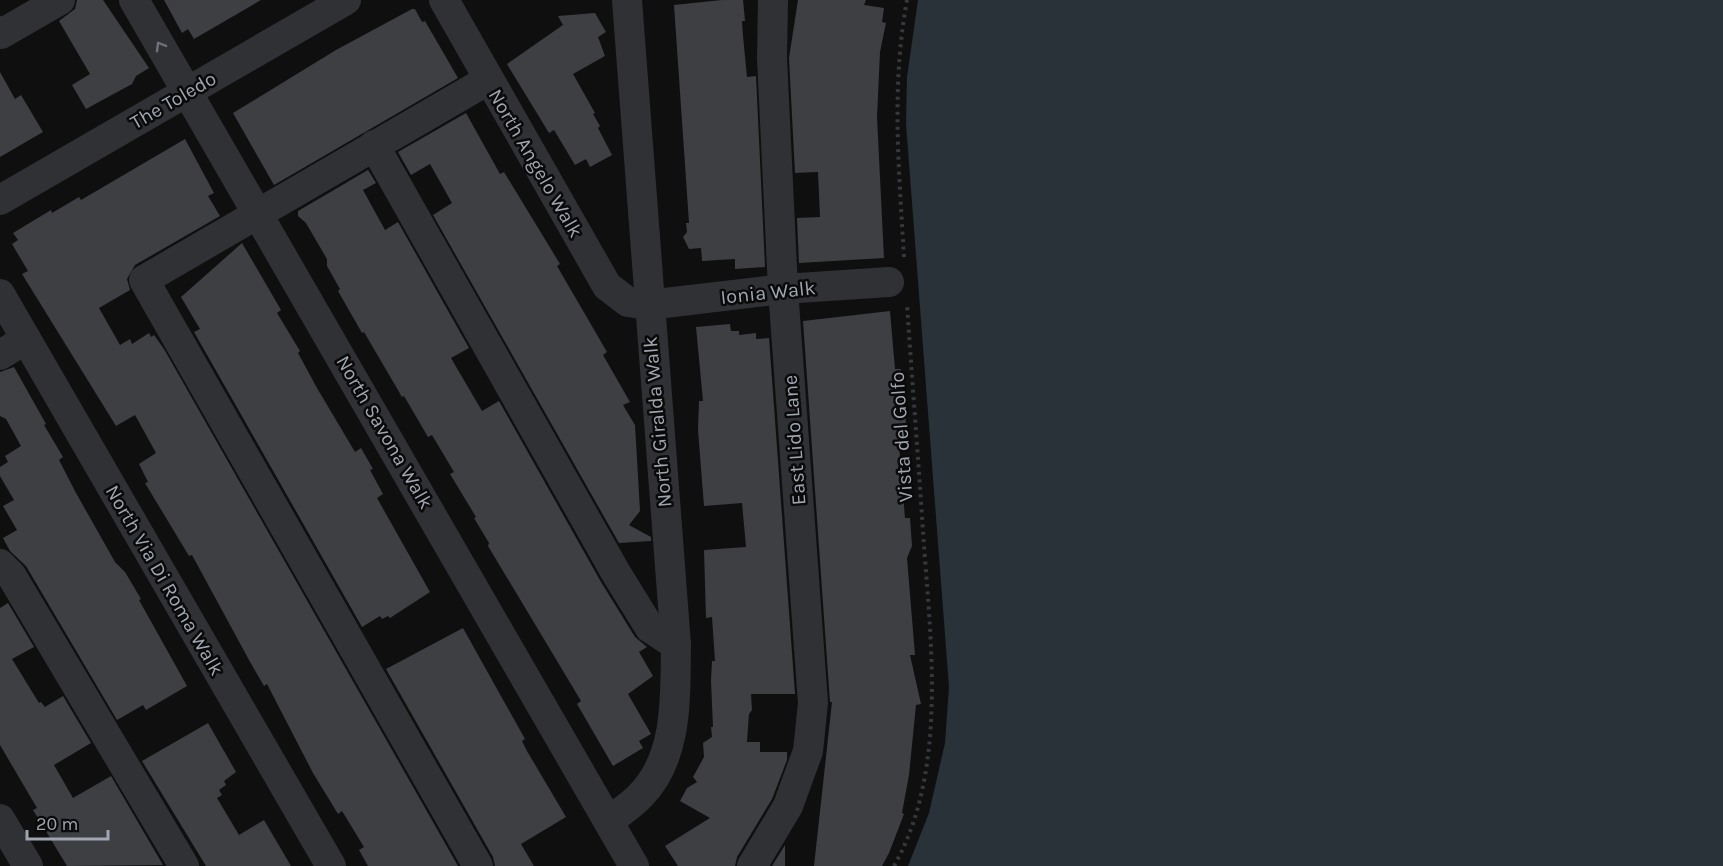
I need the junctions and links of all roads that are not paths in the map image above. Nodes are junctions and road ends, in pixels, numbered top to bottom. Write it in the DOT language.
graph roads {
  1 [pos="60,0"];
  2 [pos="134,0"];
  3 [pos="346,0"];
  4 [pos="444,0"];
  5 [pos="627,0"];
  6 [pos="773,0"];
  7 [pos="0,31"];
  8 [pos="488,80"];
  9 [pos="186,92"];
  10 [pos="374,145"];
  11 [pos="0,200"];
  12 [pos="259,213"];
  13 [pos="900,278"];
  14 [pos="783,290"];
  15 [pos="0,294"];
  16 [pos="648,305"];
  17 [pos="26,339"];
  18 [pos="0,355"];
  19 [pos="0,564"];
  20 [pos="676,645"];
  21 [pos="0,819"];
  22 [pos="609,821"];
  23 [pos="28,866"];
  24 [pos="184,866"];
  25 [pos="331,866"];
  26 [pos="478,866"];
  27 [pos="634,866"];
  28 [pos="752,866"];
  1 -- 7 [label="street"];
  9 -- 2 [label="street, North Savona Walk, one-way"];
  3 -- 9 [label="street, The Toledo"];
  4 -- 8 [label="street, North Angelo Walk"];
  5 -- 16 [label="street, North Giralda Walk"];
  6 -- 14 [label="street, East Lido Lane"];
  8 -- 10 [label="street"];
  8 -- 16 [label="street, North Angelo Walk"];
  9 -- 11 [label="street, The Toledo"];
  9 -- 12 [label="street, North Savona Walk"];
  10 -- 12 [label="street"];
  10 -- 20 [label="street"];
  12 -- 22 [label="street, North Savona Walk"];
  12 -- 26 [label="street"];
  13 -- 14 [label="street, Ionia Walk"];
  14 -- 16 [label="street, Ionia Walk"];
  14 -- 28 [label="street, East Lido Lane"];
  15 -- 17 [label="street, North Via Di Roma Walk"];
  16 -- 20 [label="street, North Giralda Walk"];
  17 -- 18 [label="street"];
  17 -- 25 [label="street, North Via Di Roma Walk"];
  19 -- 24 [label="street"];
  20 -- 22 [label="street, North Giralda Walk"];
  21 -- 23 [label="street"];
  22 -- 27 [label="street, North Savona Walk"];
}
